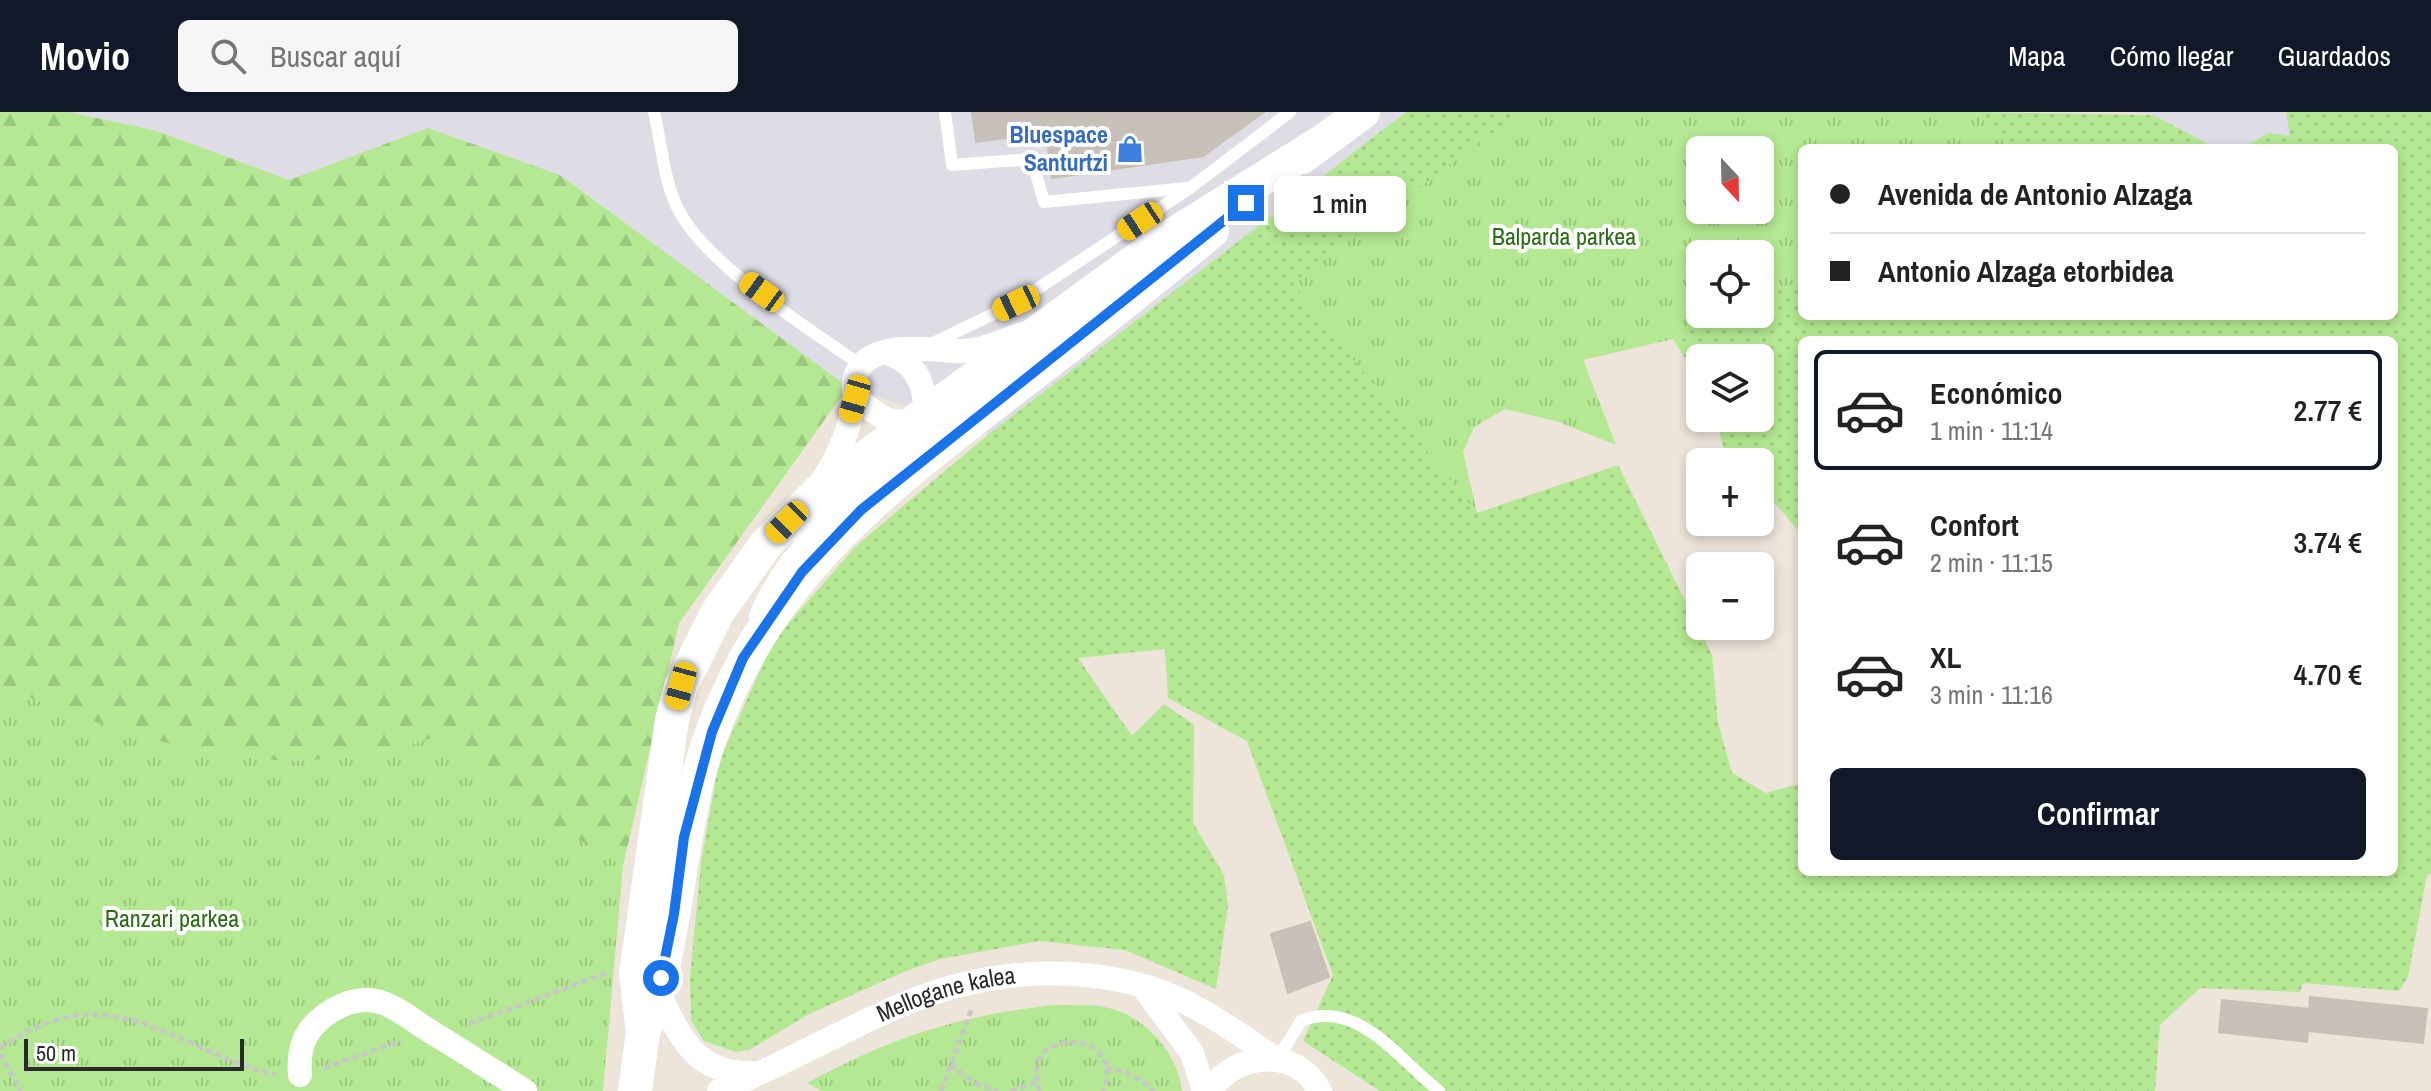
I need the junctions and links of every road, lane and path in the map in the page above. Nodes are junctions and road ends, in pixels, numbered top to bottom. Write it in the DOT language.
graph roads {
  1 [pos="654,112"];
  2 [pos="945,112"];
  3 [pos="1290,112"];
  4 [pos="1363,112"];
  5 [pos="1320,143"];
  6 [pos="1190,188"];
  7 [pos="1100,323"];
  8 [pos="1043,327"];
  9 [pos="926,347"];
  10 [pos="886,353"];
  11 [pos="862,366"];
  12 [pos="855,399"];
  13 [pos="920,421"];
  14 [pos="809,501"];
  15 [pos="743,658"];
  16 [pos="983,981"];
  17 [pos="1143,986"];
  18 [pos="658,992"];
  19 [pos="643,1032"];
  20 [pos="0,1054"];
  21 [pos="1277,1060"];
  22 [pos="951,1065"];
  23 [pos="1106,1069"];
  24 [pos="300,1075"];
  25 [pos="758,1082"];
  26 [pos="1036,1083"];
  27 [pos="1321,1089"];
  28 [pos="21,1091"];
  29 [pos="525,1091"];
  30 [pos="635,1091"];
  31 [pos="643,1091"];
  32 [pos="719,1091"];
  33 [pos="941,1091"];
  34 [pos="998,1091"];
  35 [pos="1011,1091"];
  36 [pos="1040,1091"];
  37 [pos="1103,1091"];
  38 [pos="1154,1091"];
  39 [pos="1206,1091"];
  40 [pos="1439,1091"];
  1 -- 11 [label="lane"];
  2 -- 6 [label="lane"];
  3 -- 6 [label="lane"];
  4 -- 5 [label="street"];
  5 -- 7 [label="street"];
  5 -- 8 [label="street"];
  6 -- 9 [label="lane"];
  7 -- 13 [label="street"];
  7 -- 15 [label="street"];
  8 -- 9 [label="street"];
  8 -- 13 [label="street"];
  9 -- 10 [label="street"];
  10 -- 11 [label="street"];
  10 -- 13 [label="street"];
  11 -- 12 [label="street"];
  12 -- 13 [label="street"];
  12 -- 14 [label="street"];
  13 -- 14 [label="street"];
  13 -- 15 [label="street"];
  14 -- 19 [label="street"];
  15 -- 18 [label="street"];
  16 -- 17 [label="street, Mellogane kalea"];
  16 -- 22 [label="path"];
  16 -- 25 [label="street, Mellogane kalea"];
  17 -- 21 [label="street, Mellogane kalea"];
  17 -- 39 [label="street"];
  18 -- 19 [label="street"];
  18 -- 25 [label="street, Mellogane kalea"];
  19 -- 30 [label="street"];
  19 -- 31 [label="street"];
  20 -- 28 [label="path"];
  21 -- 27 [label="street, Mellogane kalea"];
  21 -- 39 [label="street"];
  21 -- 40 [label="lane"];
  22 -- 33 [label="path"];
  22 -- 34 [label="path"];
  23 -- 26 [label="path"];
  23 -- 37 [label="path"];
  23 -- 38 [label="path"];
  24 -- 29 [label="street"];
  25 -- 32 [label="street, Mellogane kalea"];
  26 -- 35 [label="path"];
  26 -- 36 [label="path"];
}
